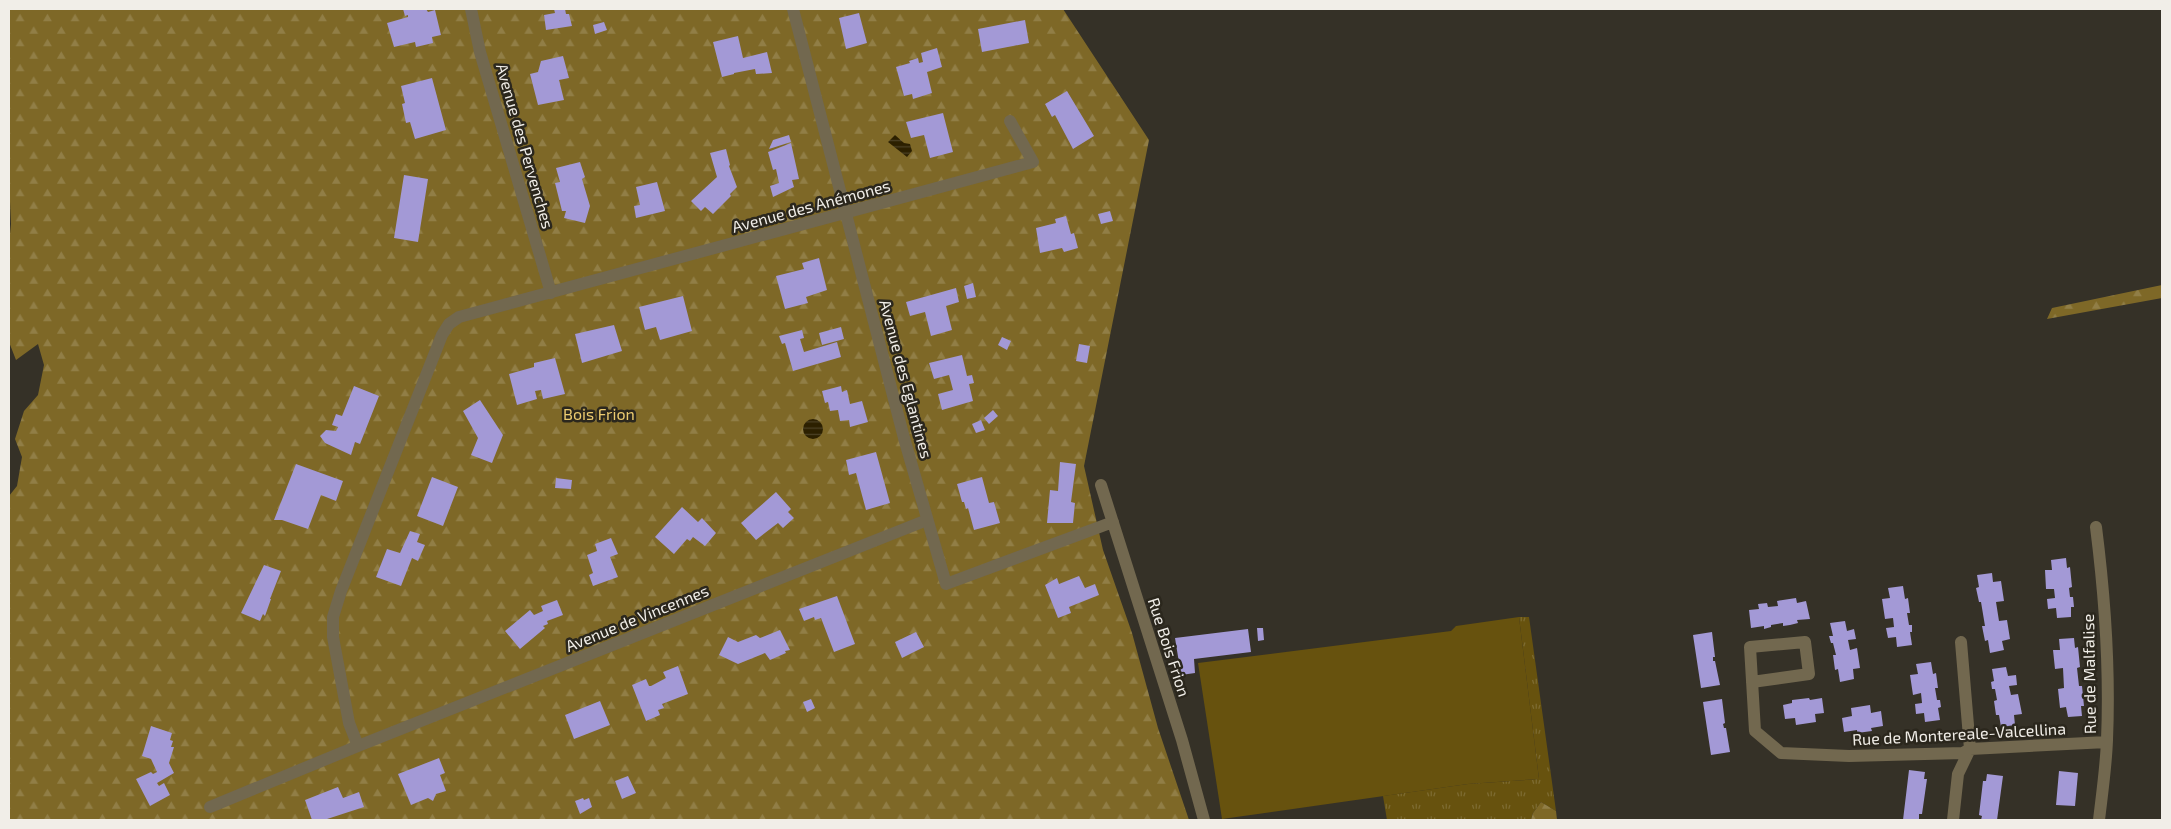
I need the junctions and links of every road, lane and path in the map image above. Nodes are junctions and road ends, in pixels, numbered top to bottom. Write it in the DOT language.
graph roads {
  1 [pos="471,9"];
  2 [pos="793,9"];
  3 [pos="1010,121"];
  4 [pos="846,214"];
  5 [pos="551,292"];
  6 [pos="1101,485"];
  7 [pos="928,520"];
  8 [pos="1112,522"];
  9 [pos="2096,527"];
  10 [pos="1961,642"];
  11 [pos="1752,682"];
  12 [pos="2107,742"];
  13 [pos="358,746"];
  14 [pos="1970,749"];
  15 [pos="210,807"];
  16 [pos="1204,820"];
  17 [pos="1953,820"];
  18 [pos="2100,820"];
  1 -- 5 [label="street, Avenue des Pervenches"];
  2 -- 4 [label="street, Avenue des Eglantines"];
  3 -- 4 [label="street, Avenue des Anémones"];
  4 -- 5 [label="street, Avenue des Anémones"];
  4 -- 7 [label="street, Avenue des Eglantines"];
  5 -- 13 [label="street"];
  6 -- 8 [label="street, Rue Bois Frion"];
  7 -- 8 [label="street, Avenue des Eglantines"];
  7 -- 13 [label="street, Avenue de Vincennes"];
  8 -- 16 [label="street, Rue Bois Frion"];
  9 -- 12 [label="street, Rue de Malfalise"];
  10 -- 14 [label="street"];
  11 -- 11 [label="street, Rue de Montereale-Valcellina"];
  11 -- 14 [label="street, Rue de Montereale-Valcellina"];
  12 -- 14 [label="street, Rue de Montereale-Valcellina"];
  12 -- 18 [label="street, Rue de Malfalise"];
  13 -- 15 [label="street, Avenue de Vincennes"];
  14 -- 17 [label="street"];
}
